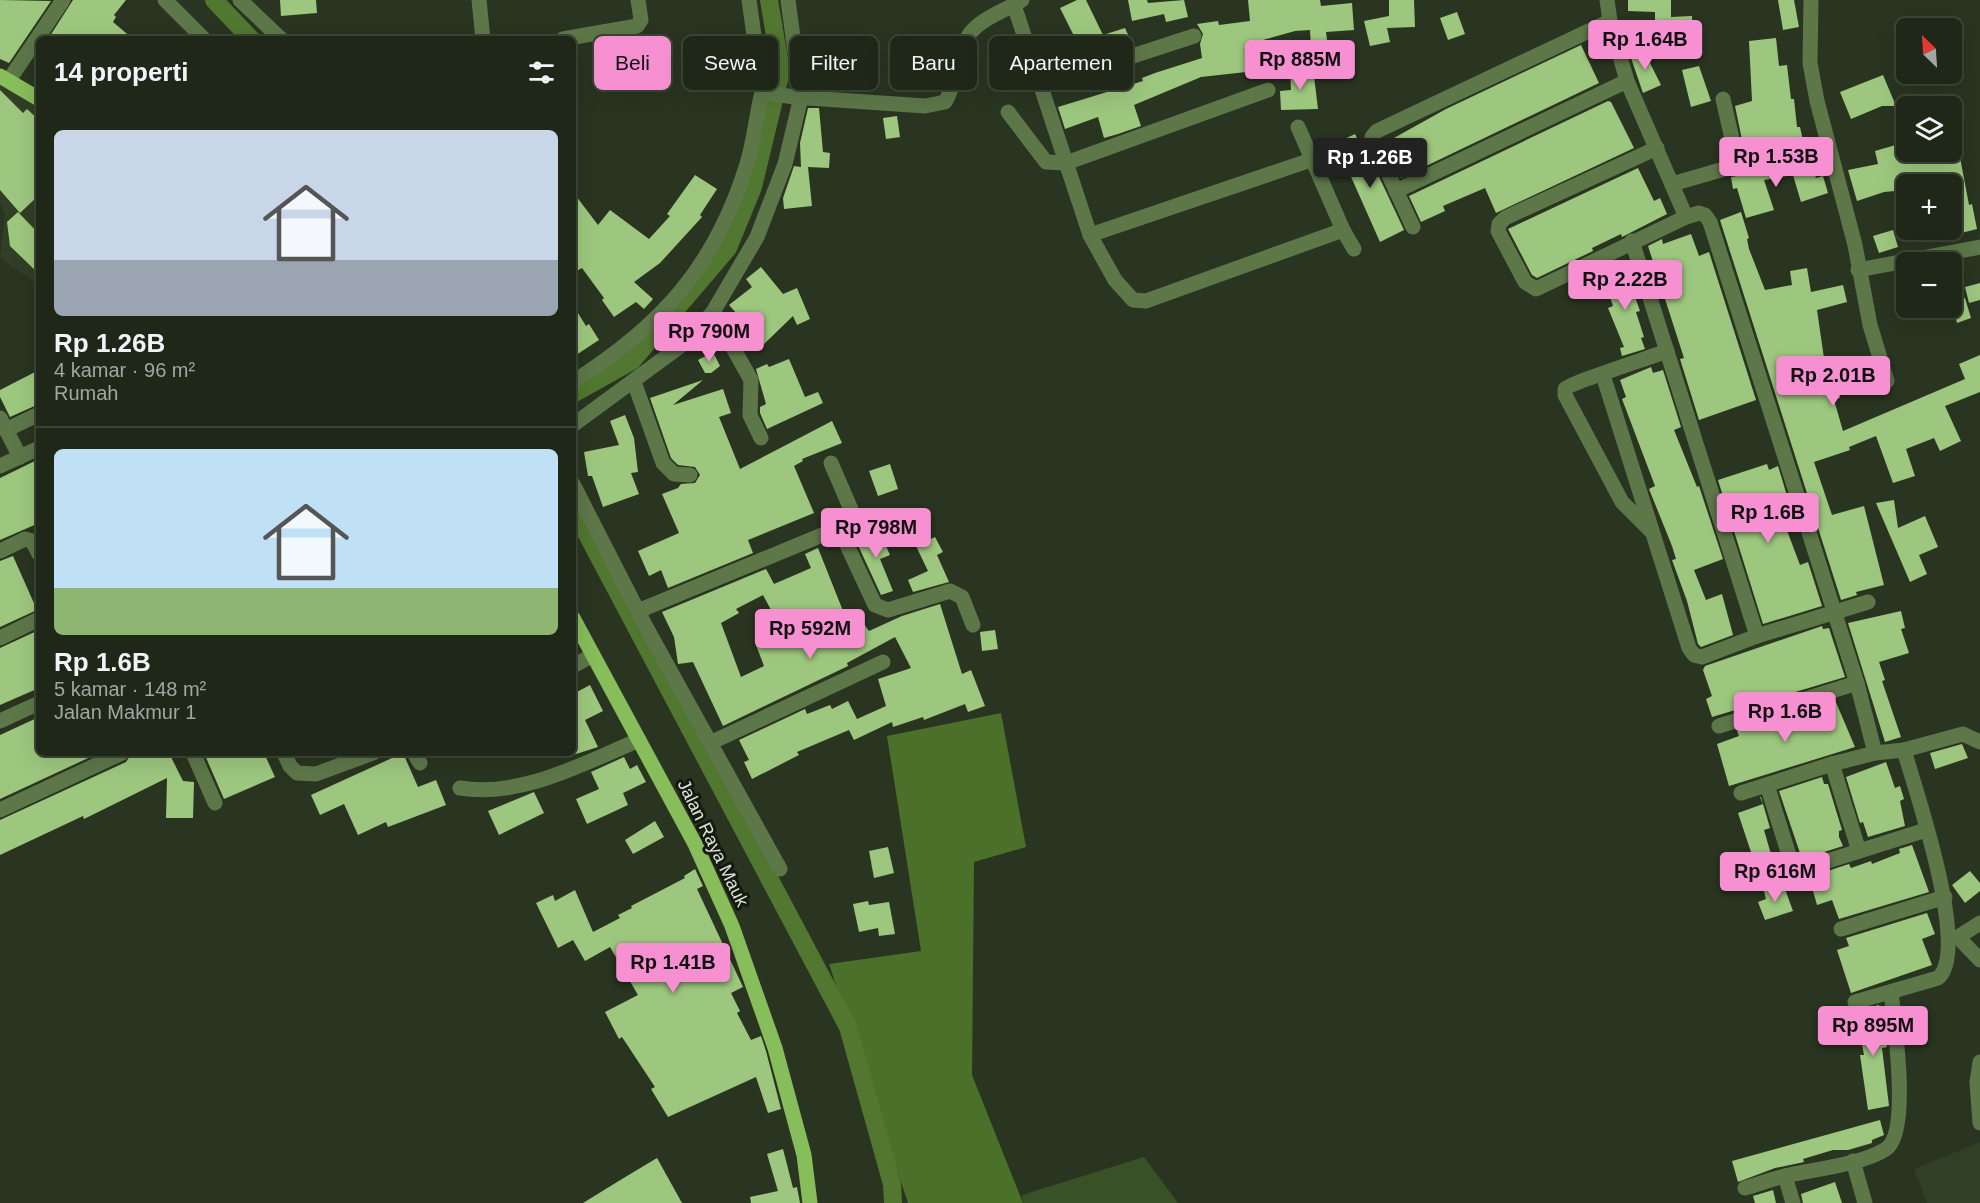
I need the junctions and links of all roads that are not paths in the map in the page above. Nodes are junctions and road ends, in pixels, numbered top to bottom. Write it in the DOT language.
graph roads {
  1 [pos="63,0"];
  2 [pos="165,0"];
  3 [pos="240,0"];
  4 [pos="479,0"];
  5 [pos="638,0"];
  6 [pos="749,0"];
  7 [pos="788,0"];
  8 [pos="1606,0"];
  9 [pos="1811,0"];
  10 [pos="1018,2"];
  11 [pos="1610,21"];
  12 [pos="201,36"];
  13 [pos="278,36"];
  14 [pos="483,36"];
  15 [pos="1027,36"];
  16 [pos="1194,36"];
  17 [pos="576,37"];
  18 [pos="1133,56"];
  19 [pos="4,78"];
  20 [pos="1627,81"];
  21 [pos="1042,90"];
  22 [pos="1268,90"];
  23 [pos="765,93"];
  24 [pos="36,97"];
  25 [pos="798,97"];
  26 [pos="1723,99"];
  27 [pos="1008,112"];
  28 [pos="1298,127"];
  29 [pos="1657,148"];
  30 [pos="1829,151"];
  31 [pos="1311,160"];
  32 [pos="1066,163"];
  33 [pos="1738,165"];
  34 [pos="1672,184"];
  35 [pos="1396,191"];
  36 [pos="1686,217"];
  37 [pos="1413,227"];
  38 [pos="1343,230"];
  39 [pos="1090,235"];
  40 [pos="1632,241"];
  41 [pos="1980,247"];
  42 [pos="1354,249"];
  43 [pos="1858,270"];
  44 [pos="713,312"];
  45 [pos="1667,351"];
  46 [pos="1603,375"];
  47 [pos="576,380"];
  48 [pos="1887,381"];
  49 [pos="634,382"];
  50 [pos="36,415"];
  51 [pos="576,422"];
  52 [pos="3,424"];
  53 [pos="761,438"];
  54 [pos="36,449"];
  55 [pos="20,457"];
  56 [pos="831,463"];
  57 [pos="0,466"];
  58 [pos="690,475"];
  59 [pos="576,490"];
  60 [pos="839,528"];
  61 [pos="1656,537"];
  62 [pos="36,548"];
  63 [pos="0,551"];
  64 [pos="1868,602"];
  65 [pos="638,611"];
  66 [pos="1834,613"];
  67 [pos="36,620"];
  68 [pos="576,624"];
  69 [pos="973,625"];
  70 [pos="1756,636"];
  71 [pos="0,638"];
  72 [pos="593,655"];
  73 [pos="883,662"];
  74 [pos="576,664"];
  75 [pos="1857,683"];
  76 [pos="36,704"];
  77 [pos="0,721"];
  78 [pos="1719,726"];
  79 [pos="639,740"];
  80 [pos="710,742"];
  81 [pos="1980,742"];
  82 [pos="1904,750"];
  83 [pos="1875,753"];
  84 [pos="116,756"];
  85 [pos="194,756"];
  86 [pos="285,756"];
  87 [pos="364,756"];
  88 [pos="1832,764"];
  89 [pos="1767,785"];
  90 [pos="460,788"];
  91 [pos="1741,793"];
  92 [pos="215,803"];
  93 [pos="0,810"];
  94 [pos="1926,830"];
  95 [pos="1859,851"];
  96 [pos="780,869"];
  97 [pos="1794,872"];
  98 [pos="1758,883"];
  99 [pos="1945,897"];
  100 [pos="1980,924"];
  101 [pos="1841,929"];
  102 [pos="1953,938"];
  103 [pos="1980,960"];
  104 [pos="1891,992"];
  105 [pos="1855,1002"];
  106 [pos="1980,1062"];
  107 [pos="1980,1122"];
  108 [pos="1853,1161"];
  109 [pos="1785,1176"];
  110 [pos="1745,1188"];
  111 [pos="810,1203"];
  112 [pos="1792,1203"];
  113 [pos="1865,1203"];
  1 -- 19 [label="street"];
  2 -- 12 [label="street"];
  3 -- 13 [label="street"];
  4 -- 14 [label="street"];
  5 -- 17 [label="street"];
  6 -- 23 [label="street"];
  7 -- 25 [label="street"];
  8 -- 11 [label="street"];
  9 -- 30 [label="street"];
  10 -- 15 [label="street"];
  10 -- 25 [label="street"];
  11 -- 20 [label="street"];
  11 -- 35 [label="street"];
  16 -- 18 [label="street"];
  19 -- 24 [label="main road"];
  20 -- 29 [label="street"];
  20 -- 35 [label="street"];
  21 -- 32 [label="street"];
  22 -- 32 [label="street"];
  23 -- 25 [label="street"];
  23 -- 47 [label="street"];
  25 -- 44 [label="street"];
  26 -- 33 [label="street"];
  27 -- 32 [label="street"];
  28 -- 31 [label="street"];
  29 -- 34 [label="street"];
  29 -- 40 [label="street"];
  30 -- 33 [label="street"];
  30 -- 43 [label="street"];
  31 -- 38 [label="street"];
  31 -- 39 [label="street"];
  32 -- 39 [label="street"];
  33 -- 34 [label="street"];
  34 -- 36 [label="street"];
  35 -- 37 [label="street"];
  36 -- 40 [label="street"];
  36 -- 66 [label="street"];
  38 -- 39 [label="street"];
  38 -- 42 [label="street"];
  40 -- 45 [label="street"];
  41 -- 43 [label="street"];
  43 -- 48 [label="street"];
  44 -- 49 [label="street"];
  44 -- 53 [label="street"];
  45 -- 46 [label="street"];
  45 -- 70 [label="street"];
  46 -- 61 [label="street"];
  46 -- 61 [label="street"];
  49 -- 51 [label="street"];
  49 -- 58 [label="street"];
  50 -- 52 [label="street"];
  52 -- 55 [label="street"];
  54 -- 55 [label="street"];
  55 -- 57 [label="street"];
  56 -- 60 [label="street"];
  59 -- 65 [label="street"];
  60 -- 65 [label="street"];
  60 -- 69 [label="street"];
  61 -- 70 [label="street"];
  62 -- 63 [label="street"];
  64 -- 66 [label="street"];
  65 -- 80 [label="street"];
  66 -- 70 [label="street"];
  66 -- 75 [label="street"];
  67 -- 71 [label="street"];
  68 -- 72 [label="main road, Jalan Raya Mauk"];
  72 -- 74 [label="street"];
  72 -- 79 [label="main road, Jalan Raya Mauk"];
  73 -- 80 [label="street"];
  75 -- 78 [label="street"];
  75 -- 83 [label="street"];
  76 -- 77 [label="street"];
  79 -- 90 [label="street"];
  79 -- 111 [label="main road, Jalan Raya Mauk"];
  80 -- 96 [label="street"];
  81 -- 82 [label="street"];
  82 -- 83 [label="street"];
  82 -- 94 [label="street"];
  83 -- 88 [label="street"];
  84 -- 93 [label="street"];
  85 -- 92 [label="street"];
  86 -- 87 [label="street"];
  88 -- 89 [label="street"];
  88 -- 95 [label="street"];
  89 -- 91 [label="street"];
  89 -- 97 [label="street"];
  94 -- 95 [label="street"];
  94 -- 99 [label="street"];
  95 -- 97 [label="street"];
  97 -- 98 [label="street"];
  99 -- 101 [label="street"];
  99 -- 102 [label="street"];
  100 -- 102 [label="street"];
  102 -- 103 [label="street"];
  102 -- 104 [label="street"];
  104 -- 105 [label="street"];
  104 -- 108 [label="street"];
  106 -- 107 [label="street"];
  108 -- 109 [label="street"];
  108 -- 113 [label="street"];
  109 -- 110 [label="street"];
  109 -- 112 [label="street"];
}
